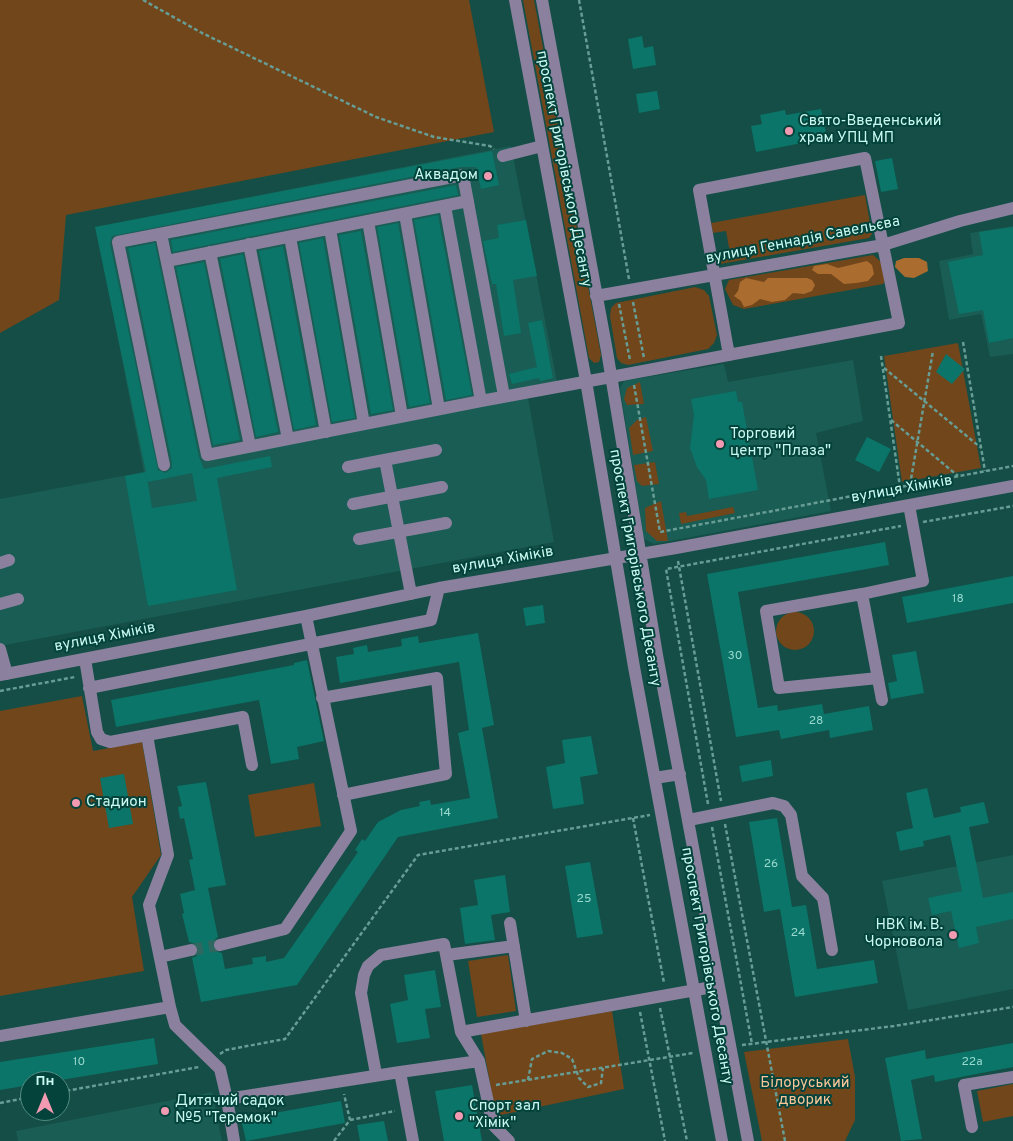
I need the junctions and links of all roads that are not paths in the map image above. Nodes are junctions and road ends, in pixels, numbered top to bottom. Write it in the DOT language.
graph roads {
  1 [pos="515,0"];
  2 [pos="542,0"];
  3 [pos="542,146"];
  4 [pos="503,156"];
  5 [pos="468,201"];
  6 [pos="445,206"];
  7 [pos="1013,208"];
  8 [pos="405,214"];
  9 [pos="368,221"];
  10 [pos="330,229"];
  11 [pos="161,234"];
  12 [pos="290,236"];
  13 [pos="249,244"];
  14 [pos="883,245"];
  15 [pos="210,252"];
  16 [pos="167,261"];
  17 [pos="714,275"];
  18 [pos="596,296"];
  19 [pos="729,355"];
  20 [pos="610,377"];
  21 [pos="586,381"];
  22 [pos="504,396"];
  23 [pos="482,401"];
  24 [pos="439,409"];
  25 [pos="402,416"];
  26 [pos="364,424"];
  27 [pos="326,432"];
  28 [pos="288,439"];
  29 [pos="250,446"];
  30 [pos="436,450"];
  31 [pos="385,460"];
  32 [pos="164,465"];
  33 [pos="348,467"];
  34 [pos="1013,486"];
  35 [pos="442,487"];
  36 [pos="392,497"];
  37 [pos="353,504"];
  38 [pos="909,505"];
  39 [pos="446,523"];
  40 [pos="398,532"];
  41 [pos="359,540"];
  42 [pos="641,553"];
  43 [pos="616,557"];
  44 [pos="439,588"];
  45 [pos="411,594"];
  46 [pos="862,594"];
  47 [pos="18,599"];
  48 [pos="0,604"];
  49 [pos="306,616"];
  50 [pos="312,644"];
  51 [pos="0,649"];
  52 [pos="85,659"];
  53 [pos="3,674"];
  54 [pos="878,678"];
  55 [pos="89,688"];
  56 [pos="322,698"];
  57 [pos="882,700"];
  58 [pos="147,735"];
  59 [pos="252,765"];
  60 [pos="680,774"];
  61 [pos="655,778"];
  62 [pos="343,795"];
  63 [pos="689,820"];
  64 [pos="510,923"];
  65 [pos="220,945"];
  66 [pos="514,946"];
  67 [pos="191,950"];
  68 [pos="832,950"];
  69 [pos="447,954"];
  70 [pos="160,957"];
  71 [pos="718,986"];
  72 [pos="694,990"];
  73 [pos="170,1007"];
  74 [pos="526,1021"];
  75 [pos="460,1032"];
  76 [pos="0,1036"];
  77 [pos="479,1061"];
  78 [pos="400,1072"];
  79 [pos="376,1074"];
  80 [pos="1013,1077"];
  81 [pos="227,1099"];
  82 [pos="972,1127"];
  83 [pos="234,1141"];
  84 [pos="413,1141"];
  85 [pos="509,1141"];
  86 [pos="722,1141"];
  87 [pos="748,1141"];
  1 -- 3 [label="street, проспект Григорівського Десанту"];
  2 -- 18 [label="street, проспект Григорівського Десанту"];
  3 -- 4 [label="street"];
  3 -- 21 [label="street, проспект Григорівського Десанту"];
  5 -- 6 [label="street"];
  5 -- 11 [label="street"];
  5 -- 22 [label="street"];
  6 -- 8 [label="street"];
  6 -- 23 [label="street"];
  7 -- 14 [label="street, вулиця Геннадія Савельєва"];
  8 -- 9 [label="street"];
  8 -- 24 [label="street"];
  9 -- 10 [label="street"];
  9 -- 25 [label="street"];
  10 -- 12 [label="street"];
  10 -- 26 [label="street"];
  11 -- 16 [label="street"];
  11 -- 32 [label="street"];
  12 -- 13 [label="street"];
  12 -- 27 [label="street"];
  13 -- 15 [label="street"];
  13 -- 28 [label="street"];
  14 -- 17 [label="street, вулиця Геннадія Савельєва"];
  14 -- 17 [label="street"];
  14 -- 19 [label="street"];
  15 -- 16 [label="street"];
  15 -- 29 [label="street"];
  16 -- 29 [label="street"];
  17 -- 18 [label="street, вулиця Геннадія Савельєва"];
  17 -- 19 [label="street"];
  18 -- 20 [label="street, проспект Григорівського Десанту"];
  19 -- 20 [label="street"];
  20 -- 21 [label="street"];
  20 -- 42 [label="street, проспект Григорівського Десанту"];
  21 -- 22 [label="street"];
  21 -- 43 [label="street, проспект Григорівського Десанту"];
  22 -- 23 [label="street"];
  23 -- 24 [label="street"];
  24 -- 25 [label="street"];
  25 -- 26 [label="street"];
  26 -- 27 [label="street"];
  27 -- 28 [label="street"];
  28 -- 29 [label="street"];
  30 -- 31 [label="street"];
  31 -- 33 [label="street"];
  31 -- 36 [label="street"];
  34 -- 38 [label="street, вулиця Хіміків"];
  35 -- 36 [label="street"];
  36 -- 37 [label="street"];
  36 -- 40 [label="street"];
  38 -- 42 [label="street, вулиця Хіміків"];
  38 -- 46 [label="street"];
  39 -- 40 [label="street"];
  40 -- 41 [label="street"];
  40 -- 45 [label="street"];
  42 -- 43 [label="street, вулиця Хіміків"];
  42 -- 60 [label="street, проспект Григорівського Десанту"];
  43 -- 44 [label="street, вулиця Хіміків"];
  43 -- 61 [label="street, проспект Григорівського Десанту"];
  44 -- 45 [label="street, вулиця Хіміків"];
  44 -- 50 [label="street"];
  45 -- 49 [label="street, вулиця Хіміків"];
  46 -- 54 [label="street"];
  46 -- 54 [label="street"];
  47 -- 48 [label="street"];
  49 -- 50 [label="street"];
  49 -- 52 [label="street, вулиця Хіміків"];
  50 -- 55 [label="street"];
  50 -- 56 [label="street"];
  51 -- 53 [label="street"];
  52 -- 53 [label="street, вулиця Хіміків"];
  52 -- 55 [label="street"];
  54 -- 57 [label="street"];
  55 -- 58 [label="street"];
  56 -- 62 [label="street"];
  56 -- 62 [label="street"];
  58 -- 59 [label="street"];
  58 -- 70 [label="street"];
  60 -- 61 [label="street"];
  60 -- 63 [label="street, проспект Григорівського Десанту"];
  61 -- 72 [label="street, проспект Григорівського Десанту"];
  62 -- 65 [label="street"];
  63 -- 68 [label="street"];
  63 -- 71 [label="street, проспект Григорівського Десанту"];
  64 -- 66 [label="street"];
  66 -- 69 [label="street"];
  66 -- 74 [label="street"];
  67 -- 70 [label="street"];
  69 -- 75 [label="street"];
  69 -- 79 [label="street"];
  70 -- 73 [label="street"];
  71 -- 72 [label="street"];
  71 -- 87 [label="street, проспект Григорівського Десанту"];
  72 -- 74 [label="street"];
  72 -- 86 [label="street, проспект Григорівського Десанту"];
  73 -- 76 [label="street"];
  73 -- 81 [label="street"];
  74 -- 75 [label="street"];
  75 -- 77 [label="street"];
  77 -- 78 [label="street"];
  77 -- 85 [label="street"];
  78 -- 79 [label="street"];
  78 -- 84 [label="street"];
  79 -- 81 [label="street"];
  80 -- 82 [label="street"];
  81 -- 83 [label="street"];
}
